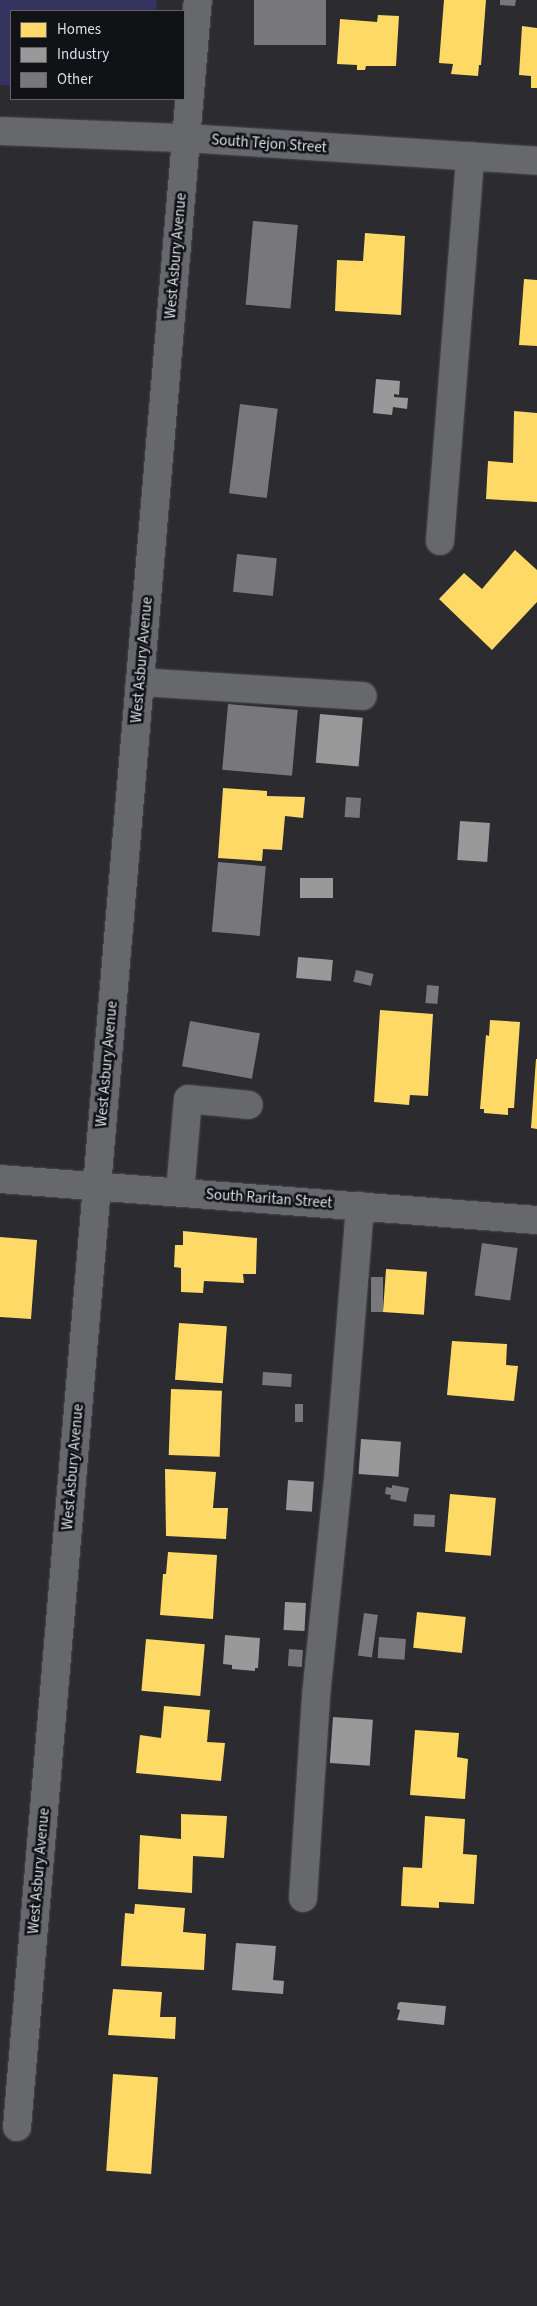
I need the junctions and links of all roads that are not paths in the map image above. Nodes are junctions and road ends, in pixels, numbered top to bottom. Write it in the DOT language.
graph roads {
  1 [pos="198,0"];
  2 [pos="0,131"];
  3 [pos="186,138"];
  4 [pos="470,156"];
  5 [pos="537,161"];
  6 [pos="440,541"];
  7 [pos="140,682"];
  8 [pos="363,696"];
  9 [pos="249,1105"];
  10 [pos="0,1178"];
  11 [pos="97,1186"];
  12 [pos="180,1192"];
  13 [pos="360,1206"];
  14 [pos="537,1220"];
  15 [pos="303,1898"];
  16 [pos="17,2127"];
  1 -- 3 [label="street, West Asbury Avenue"];
  2 -- 3 [label="street, South Tejon Street"];
  3 -- 4 [label="street, South Tejon Street"];
  3 -- 7 [label="street, West Asbury Avenue"];
  4 -- 5 [label="street, South Tejon Street"];
  4 -- 6 [label="street"];
  7 -- 8 [label="street"];
  7 -- 11 [label="street, West Asbury Avenue"];
  9 -- 12 [label="street"];
  10 -- 11 [label="street, South Raritan Street"];
  11 -- 12 [label="street, South Raritan Street"];
  11 -- 16 [label="street, West Asbury Avenue"];
  12 -- 13 [label="street, South Raritan Street"];
  13 -- 14 [label="street, South Raritan Street"];
  13 -- 15 [label="street"];
}
